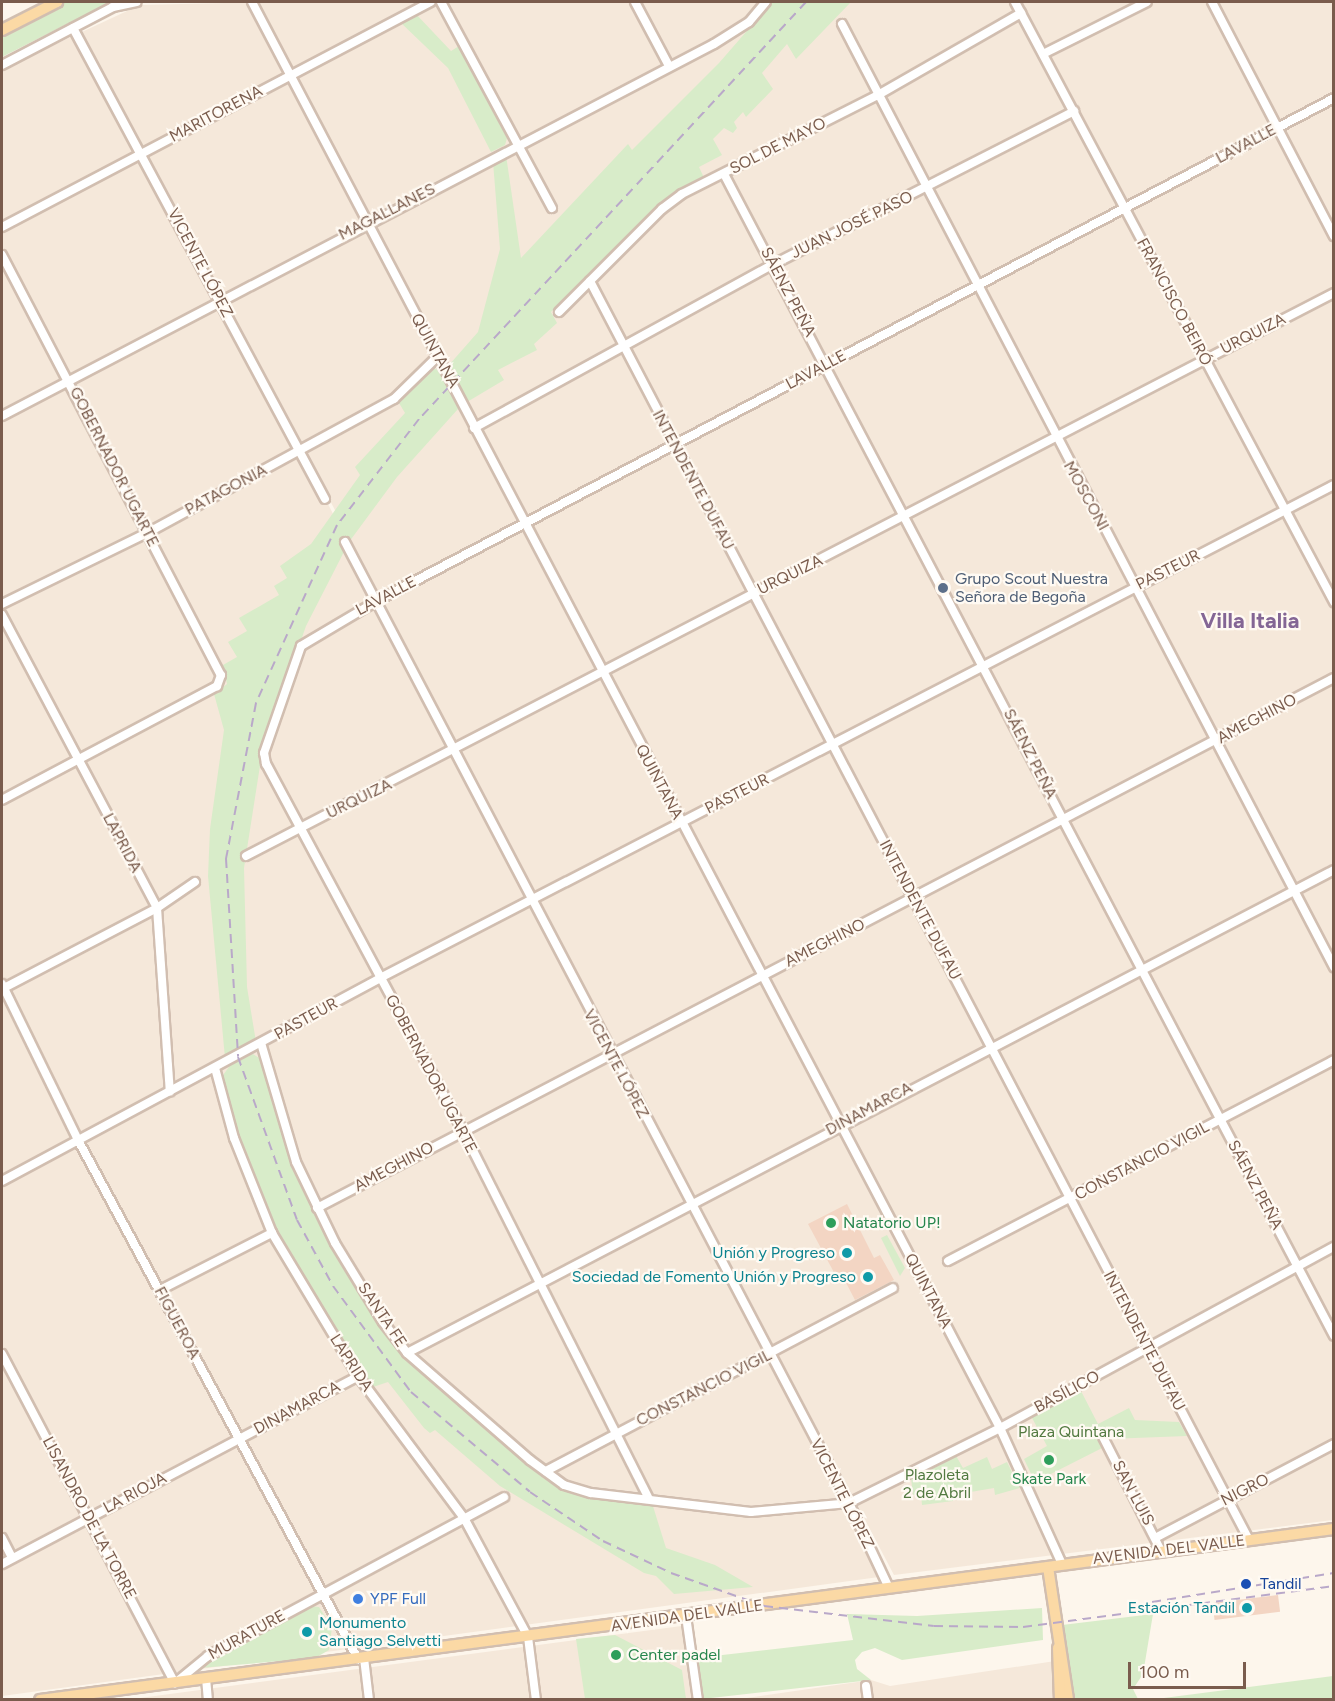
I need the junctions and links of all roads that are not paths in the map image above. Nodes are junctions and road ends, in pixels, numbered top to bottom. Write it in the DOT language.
graph roads {
  1 [pos="57,2"];
  2 [pos="136,2"];
  3 [pos="252,2"];
  4 [pos="430,2"];
  5 [pos="441,2"];
  6 [pos="636,2"];
  7 [pos="766,2"];
  8 [pos="1015,2"];
  9 [pos="1147,2"];
  10 [pos="1212,2"];
  11 [pos="1021,14"];
  12 [pos="842,24"];
  13 [pos="73,28"];
  14 [pos="2,30"];
  15 [pos="1042,54"];
  16 [pos="2,65"];
  17 [pos="669,66"];
  18 [pos="290,75"];
  19 [pos="878,95"];
  20 [pos="1334,98"];
  21 [pos="1074,111"];
  22 [pos="1277,127"];
  23 [pos="519,144"];
  24 [pos="140,154"];
  25 [pos="724,174"];
  26 [pos="925,189"];
  27 [pos="1125,207"];
  28 [pos="552,208"];
  29 [pos="367,223"];
  30 [pos="2,227"];
  31 [pos="1334,236"];
  32 [pos="2,255"];
  33 [pos="774,264"];
  34 [pos="590,281"];
  35 [pos="977,283"];
  36 [pos="1334,293"];
  37 [pos="220,300"];
  38 [pos="559,312"];
  39 [pos="623,348"];
  40 [pos="437,357"];
  41 [pos="1205,359"];
  42 [pos="825,364"];
  43 [pos="71,381"];
  44 [pos="2,416"];
  45 [pos="474,428"];
  46 [pos="1054,438"];
  47 [pos="674,446"];
  48 [pos="298,452"];
  49 [pos="1334,485"];
  50 [pos="325,499"];
  51 [pos="1284,511"];
  52 [pos="905,518"];
  53 [pos="524,523"];
  54 [pos="147,532"];
  55 [pos="345,542"];
  56 [pos="1135,587"];
  57 [pos="754,592"];
  58 [pos="375,602"];
  59 [pos="1334,602"];
  60 [pos="2,604"];
  61 [pos="2,615"];
  62 [pos="301,645"];
  63 [pos="984,666"];
  64 [pos="603,675"];
  65 [pos="1334,678"];
  66 [pos="1215,741"];
  67 [pos="833,744"];
  68 [pos="452,753"];
  69 [pos="79,760"];
  70 [pos="2,800"];
  71 [pos="1063,819"];
  72 [pos="681,823"];
  73 [pos="301,828"];
  74 [pos="246,856"];
  75 [pos="1334,870"];
  76 [pos="195,882"];
  77 [pos="1294,890"];
  78 [pos="913,897"];
  79 [pos="532,903"];
  80 [pos="157,908"];
  81 [pos="1334,967"];
  82 [pos="1142,969"];
  83 [pos="763,975"];
  84 [pos="380,978"];
  85 [pos="2,987"];
  86 [pos="261,1043"];
  87 [pos="992,1046"];
  88 [pos="611,1055"];
  89 [pos="1334,1060"];
  90 [pos="215,1068"];
  91 [pos="170,1092"];
  92 [pos="1220,1119"];
  93 [pos="840,1124"];
  94 [pos="463,1131"];
  95 [pos="78,1140"];
  96 [pos="2,1180"];
  97 [pos="1070,1199"];
  98 [pos="690,1205"];
  99 [pos="317,1208"];
  100 [pos="272,1233"];
  101 [pos="1334,1247"];
  102 [pos="948,1260"];
  103 [pos="1297,1266"];
  104 [pos="540,1283"];
  105 [pos="893,1288"];
  106 [pos="160,1290"];
  107 [pos="1334,1336"];
  108 [pos="1148,1349"];
  109 [pos="407,1353"];
  110 [pos="2,1354"];
  111 [pos="768,1355"];
  112 [pos="5,1368"];
  113 [pos="358,1376"];
  114 [pos="1000,1428"];
  115 [pos="617,1433"];
  116 [pos="1103,1437"];
  117 [pos="237,1439"];
  118 [pos="1334,1444"];
  119 [pos="546,1471"];
  120 [pos="504,1497"];
  121 [pos="648,1497"];
  122 [pos="1227,1499"];
  123 [pos="849,1503"];
  124 [pos="88,1518"];
  125 [pos="464,1518"];
  126 [pos="1334,1529"];
  127 [pos="1157,1537"];
  128 [pos="2,1538"];
  129 [pos="1249,1540"];
  130 [pos="1161,1551"];
  131 [pos="12,1558"];
  132 [pos="2,1564"];
  133 [pos="1062,1564"];
  134 [pos="1048,1567"];
  135 [pos="888,1586"];
  136 [pos="323,1593"];
  137 [pos="687,1616"];
  138 [pos="528,1637"];
  139 [pos="1058,1647"];
  140 [pos="361,1659"];
  141 [pos="206,1678"];
  142 [pos="175,1683"];
  143 [pos="866,1686"];
  144 [pos="53,1699"];
  145 [pos="40,1700"];
  146 [pos="208,1700"];
  147 [pos="369,1700"];
  148 [pos="536,1700"];
  149 [pos="698,1700"];
  150 [pos="868,1700"];
  151 [pos="1060,1700"];
  152 [pos="1068,1700"];
  1 -- 14 [label="main road"];
  2 -- 13 [label="street"];
  3 -- 18 [label="street, QUINTANA"];
  4 -- 18 [label="street, MARITORENA"];
  5 -- 23 [label="street"];
  6 -- 17 [label="street"];
  7 -- 17 [label="street, MAGALLANES"];
  8 -- 11 [label="street, FRANCISCO BEIRÓ"];
  9 -- 15 [label="street"];
  10 -- 22 [label="street"];
  11 -- 15 [label="street, FRANCISCO BEIRÓ"];
  11 -- 19 [label="street, SOL DE MAYO"];
  12 -- 19 [label="street, MOSCONI"];
  13 -- 16 [label="street"];
  13 -- 24 [label="street, VICENTE LÓPEZ"];
  15 -- 21 [label="street, FRANCISCO BEIRÓ"];
  17 -- 23 [label="street, MAGALLANES"];
  18 -- 24 [label="street, MARITORENA"];
  18 -- 29 [label="street, QUINTANA"];
  19 -- 25 [label="street, SOL DE MAYO"];
  19 -- 26 [label="street, MOSCONI"];
  20 -- 22 [label="street, LAVALLE"];
  21 -- 26 [label="street, JUAN JOSÉ PASO"];
  21 -- 27 [label="street, FRANCISCO BEIRÓ"];
  22 -- 27 [label="street, LAVALLE"];
  22 -- 31 [label="street"];
  23 -- 28 [label="street"];
  23 -- 29 [label="street, MAGALLANES"];
  24 -- 30 [label="street, MARITORENA"];
  24 -- 37 [label="street, VICENTE LÓPEZ"];
  25 -- 33 [label="street, SÁENZ PEÑA"];
  25 -- 34 [label="street, SOL DE MAYO"];
  26 -- 33 [label="street, JUAN JOSÉ PASO"];
  26 -- 35 [label="street, MOSCONI"];
  27 -- 35 [label="street, LAVALLE"];
  27 -- 41 [label="street, FRANCISCO BEIRÓ"];
  29 -- 37 [label="street, MAGALLANES"];
  29 -- 40 [label="street, QUINTANA"];
  32 -- 43 [label="street, GOBERNADOR UGARTE"];
  33 -- 39 [label="street, JUAN JOSÉ PASO"];
  33 -- 42 [label="street, SÁENZ PEÑA"];
  34 -- 38 [label="street, SOL DE MAYO"];
  34 -- 39 [label="street, INTENDENTE DUFAU"];
  35 -- 42 [label="street, LAVALLE"];
  35 -- 46 [label="street, MOSCONI"];
  36 -- 41 [label="street, URQUIZA"];
  37 -- 43 [label="street, MAGALLANES"];
  37 -- 48 [label="street, VICENTE LÓPEZ"];
  39 -- 45 [label="street, JUAN JOSÉ PASO"];
  39 -- 47 [label="street, INTENDENTE DUFAU"];
  40 -- 45 [label="street, QUINTANA"];
  40 -- 48 [label="street, PATAGONIA"];
  41 -- 46 [label="street, URQUIZA"];
  41 -- 51 [label="street, FRANCISCO BEIRÓ"];
  42 -- 47 [label="street, LAVALLE"];
  42 -- 52 [label="street, SÁENZ PEÑA"];
  43 -- 44 [label="street, MAGALLANES"];
  43 -- 54 [label="street, GOBERNADOR UGARTE"];
  45 -- 53 [label="street, QUINTANA"];
  46 -- 52 [label="street, URQUIZA"];
  46 -- 56 [label="street, MOSCONI"];
  47 -- 53 [label="street, LAVALLE"];
  47 -- 57 [label="street, INTENDENTE DUFAU"];
  48 -- 50 [label="street, VICENTE LÓPEZ"];
  48 -- 54 [label="street, PATAGONIA"];
  49 -- 51 [label="street, PASTEUR"];
  51 -- 56 [label="street, PASTEUR"];
  51 -- 59 [label="street, FRANCISCO BEIRÓ"];
  52 -- 57 [label="street, URQUIZA"];
  52 -- 63 [label="street, SÁENZ PEÑA"];
  53 -- 58 [label="street, LAVALLE"];
  53 -- 64 [label="street, QUINTANA"];
  54 -- 60 [label="street, PATAGONIA"];
  54 -- 69 [label="street, GOBERNADOR UGARTE"];
  55 -- 58 [label="street, VICENTE LÓPEZ"];
  56 -- 63 [label="street, PASTEUR"];
  56 -- 66 [label="street, MOSCONI"];
  57 -- 64 [label="street, URQUIZA"];
  57 -- 67 [label="street, INTENDENTE DUFAU"];
  58 -- 62 [label="street, LAVALLE"];
  58 -- 68 [label="street, VICENTE LÓPEZ"];
  61 -- 69 [label="street, LAPRIDA"];
  62 -- 73 [label="street, GOBERNADOR UGARTE"];
  63 -- 67 [label="street, PASTEUR"];
  63 -- 71 [label="street, SÁENZ PEÑA"];
  64 -- 68 [label="street, URQUIZA"];
  64 -- 72 [label="street, QUINTANA"];
  65 -- 66 [label="street, AMEGHINO"];
  66 -- 71 [label="street, AMEGHINO"];
  66 -- 77 [label="street, MOSCONI"];
  67 -- 72 [label="street, PASTEUR"];
  67 -- 78 [label="street, INTENDENTE DUFAU"];
  68 -- 73 [label="street, URQUIZA"];
  68 -- 79 [label="street, VICENTE LÓPEZ"];
  69 -- 70 [label="street"];
  69 -- 80 [label="street, LAPRIDA"];
  71 -- 78 [label="street, AMEGHINO"];
  71 -- 82 [label="street, SÁENZ PEÑA"];
  72 -- 79 [label="street, PASTEUR"];
  72 -- 83 [label="street, QUINTANA"];
  73 -- 74 [label="street, URQUIZA"];
  73 -- 84 [label="street, GOBERNADOR UGARTE"];
  75 -- 77 [label="street, DINAMARCA"];
  76 -- 80 [label="street"];
  77 -- 81 [label="street, MOSCONI"];
  77 -- 82 [label="street, DINAMARCA"];
  78 -- 83 [label="street, AMEGHINO"];
  78 -- 87 [label="street, INTENDENTE DUFAU"];
  79 -- 84 [label="street, PASTEUR"];
  79 -- 88 [label="street, VICENTE LÓPEZ"];
  80 -- 85 [label="street"];
  80 -- 91 [label="street, LAPRIDA"];
  82 -- 87 [label="street, DINAMARCA"];
  82 -- 92 [label="street, SÁENZ PEÑA"];
  83 -- 88 [label="street, AMEGHINO"];
  83 -- 93 [label="street, QUINTANA"];
  84 -- 86 [label="street, PASTEUR"];
  84 -- 94 [label="street, GOBERNADOR UGARTE"];
  85 -- 95 [label="street, FIGUEROA"];
  86 -- 90 [label="street, PASTEUR"];
  86 -- 99 [label="street, SANTA FE"];
  87 -- 93 [label="street, DINAMARCA"];
  87 -- 97 [label="street, INTENDENTE DUFAU"];
  88 -- 94 [label="street, AMEGHINO"];
  88 -- 98 [label="street, VICENTE LÓPEZ"];
  89 -- 92 [label="street, CONSTANCIO VIGIL"];
  90 -- 91 [label="street, PASTEUR"];
  90 -- 100 [label="street, LAPRIDA"];
  91 -- 95 [label="street, PASTEUR"];
  92 -- 97 [label="street, CONSTANCIO VIGIL"];
  92 -- 103 [label="street, SÁENZ PEÑA"];
  93 -- 98 [label="street, DINAMARCA"];
  93 -- 114 [label="street, QUINTANA"];
  94 -- 99 [label="street, AMEGHINO"];
  94 -- 104 [label="street, GOBERNADOR UGARTE"];
  95 -- 96 [label="street, PASTEUR"];
  95 -- 106 [label="street, FIGUEROA"];
  97 -- 102 [label="street, CONSTANCIO VIGIL"];
  97 -- 108 [label="street, INTENDENTE DUFAU"];
  98 -- 104 [label="street, DINAMARCA"];
  98 -- 111 [label="street, VICENTE LÓPEZ"];
  99 -- 109 [label="street, SANTA FE"];
  100 -- 106 [label="street"];
  100 -- 113 [label="street, LAPRIDA"];
  101 -- 103 [label="street, BASÍLICO"];
  103 -- 107 [label="street, SÁENZ PEÑA"];
  103 -- 108 [label="street, BASÍLICO"];
  104 -- 109 [label="street, DINAMARCA"];
  104 -- 115 [label="street, GOBERNADOR UGARTE"];
  105 -- 111 [label="street, CONSTANCIO VIGIL"];
  106 -- 117 [label="street, FIGUEROA"];
  108 -- 114 [label="street, BASÍLICO"];
  108 -- 122 [label="street, INTENDENTE DUFAU"];
  109 -- 119 [label="street, SANTA FE"];
  110 -- 112 [label="street, LISANDRO DE LA TORRE"];
  111 -- 115 [label="street, CONSTANCIO VIGIL"];
  111 -- 123 [label="street, VICENTE LÓPEZ"];
  112 -- 124 [label="street, LISANDRO DE LA TORRE"];
  113 -- 117 [label="street, DINAMARCA"];
  113 -- 125 [label="street, LAPRIDA"];
  114 -- 123 [label="street, BASÍLICO"];
  114 -- 133 [label="street, QUINTANA"];
  115 -- 119 [label="street, CONSTANCIO VIGIL"];
  115 -- 121 [label="street, GOBERNADOR UGARTE"];
  116 -- 127 [label="street, SAN LUIS"];
  117 -- 124 [label="street, LA RIOJA"];
  117 -- 136 [label="street, FIGUEROA"];
  118 -- 122 [label="street, NIGRO"];
  119 -- 121 [label="street, SANTA FE"];
  120 -- 125 [label="street"];
  121 -- 123 [label="street, BASÍLICO"];
  122 -- 127 [label="street, NIGRO"];
  122 -- 129 [label="street, INTENDENTE DUFAU"];
  123 -- 135 [label="street, VICENTE LÓPEZ"];
  124 -- 131 [label="street, LA RIOJA"];
  124 -- 142 [label="street, LISANDRO DE LA TORRE"];
  125 -- 136 [label="street"];
  125 -- 138 [label="street, LAPRIDA"];
  126 -- 129 [label="main road, AVENIDA DEL VALLE"];
  127 -- 130 [label="street, SAN LUIS"];
  128 -- 131 [label="street"];
  129 -- 130 [label="main road, AVENIDA DEL VALLE"];
  130 -- 133 [label="main road, AVENIDA DEL VALLE"];
  131 -- 132 [label="street, LA RIOJA"];
  133 -- 134 [label="main road, AVENIDA DEL VALLE"];
  134 -- 135 [label="main road, AVENIDA DEL VALLE"];
  134 -- 139 [label="main road"];
  135 -- 137 [label="main road, AVENIDA DEL VALLE"];
  136 -- 140 [label="street, FIGUEROA"];
  136 -- 142 [label="street, MURATURE"];
  137 -- 138 [label="main road, AVENIDA DEL VALLE"];
  137 -- 149 [label="street"];
  138 -- 140 [label="main road, AVENIDA DEL VALLE"];
  138 -- 148 [label="street"];
  139 -- 151 [label="main road"];
  139 -- 152 [label="main road"];
  140 -- 141 [label="main road, AVENIDA DEL VALLE"];
  140 -- 147 [label="street"];
  141 -- 142 [label="main road, AVENIDA DEL VALLE"];
  141 -- 146 [label="street"];
  142 -- 144 [label="main road, AVENIDA DEL VALLE"];
  143 -- 150 [label="street"];
  144 -- 145 [label="main road, AVENIDA DEL VALLE"];
}
